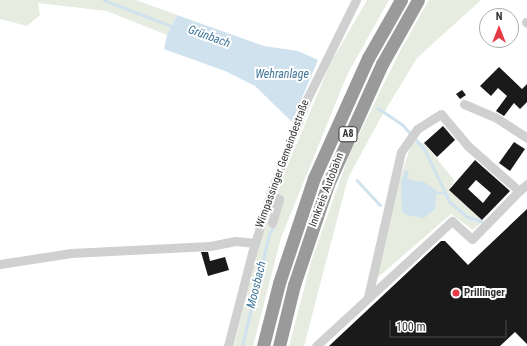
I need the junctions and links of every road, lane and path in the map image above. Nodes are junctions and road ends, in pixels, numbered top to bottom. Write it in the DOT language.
graph roads {
  1 [pos="356,0"];
  2 [pos="401,0"];
  3 [pos="418,0"];
  4 [pos="464,104"];
  5 [pos="527,138"];
  6 [pos="527,184"];
  7 [pos="519,191"];
  8 [pos="270,195"];
  9 [pos="272,223"];
  10 [pos="255,243"];
  11 [pos="0,264"];
  12 [pos="368,297"];
  13 [pos="228,346"];
  14 [pos="263,346"];
  15 [pos="279,346"];
  16 [pos="316,346"];
  1 -- 8 [label="street, Wimpassinger Gemeindestraße"];
  2 -- 14 [label="highway, Innkreis Autobahn / A8"];
  3 -- 15 [label="highway, Innkreis Autobahn / A8"];
  4 -- 5 [label="street"];
  6 -- 7 [label="street"];
  7 -- 12 [label="street"];
  7 -- 12 [label="street"];
  8 -- 9 [label="street"];
  8 -- 10 [label="street, Wimpassinger Gemeindestraße"];
  10 -- 11 [label="street"];
  10 -- 13 [label="street, Wimpassinger Gemeindestraße"];
  12 -- 16 [label="street"];
}
